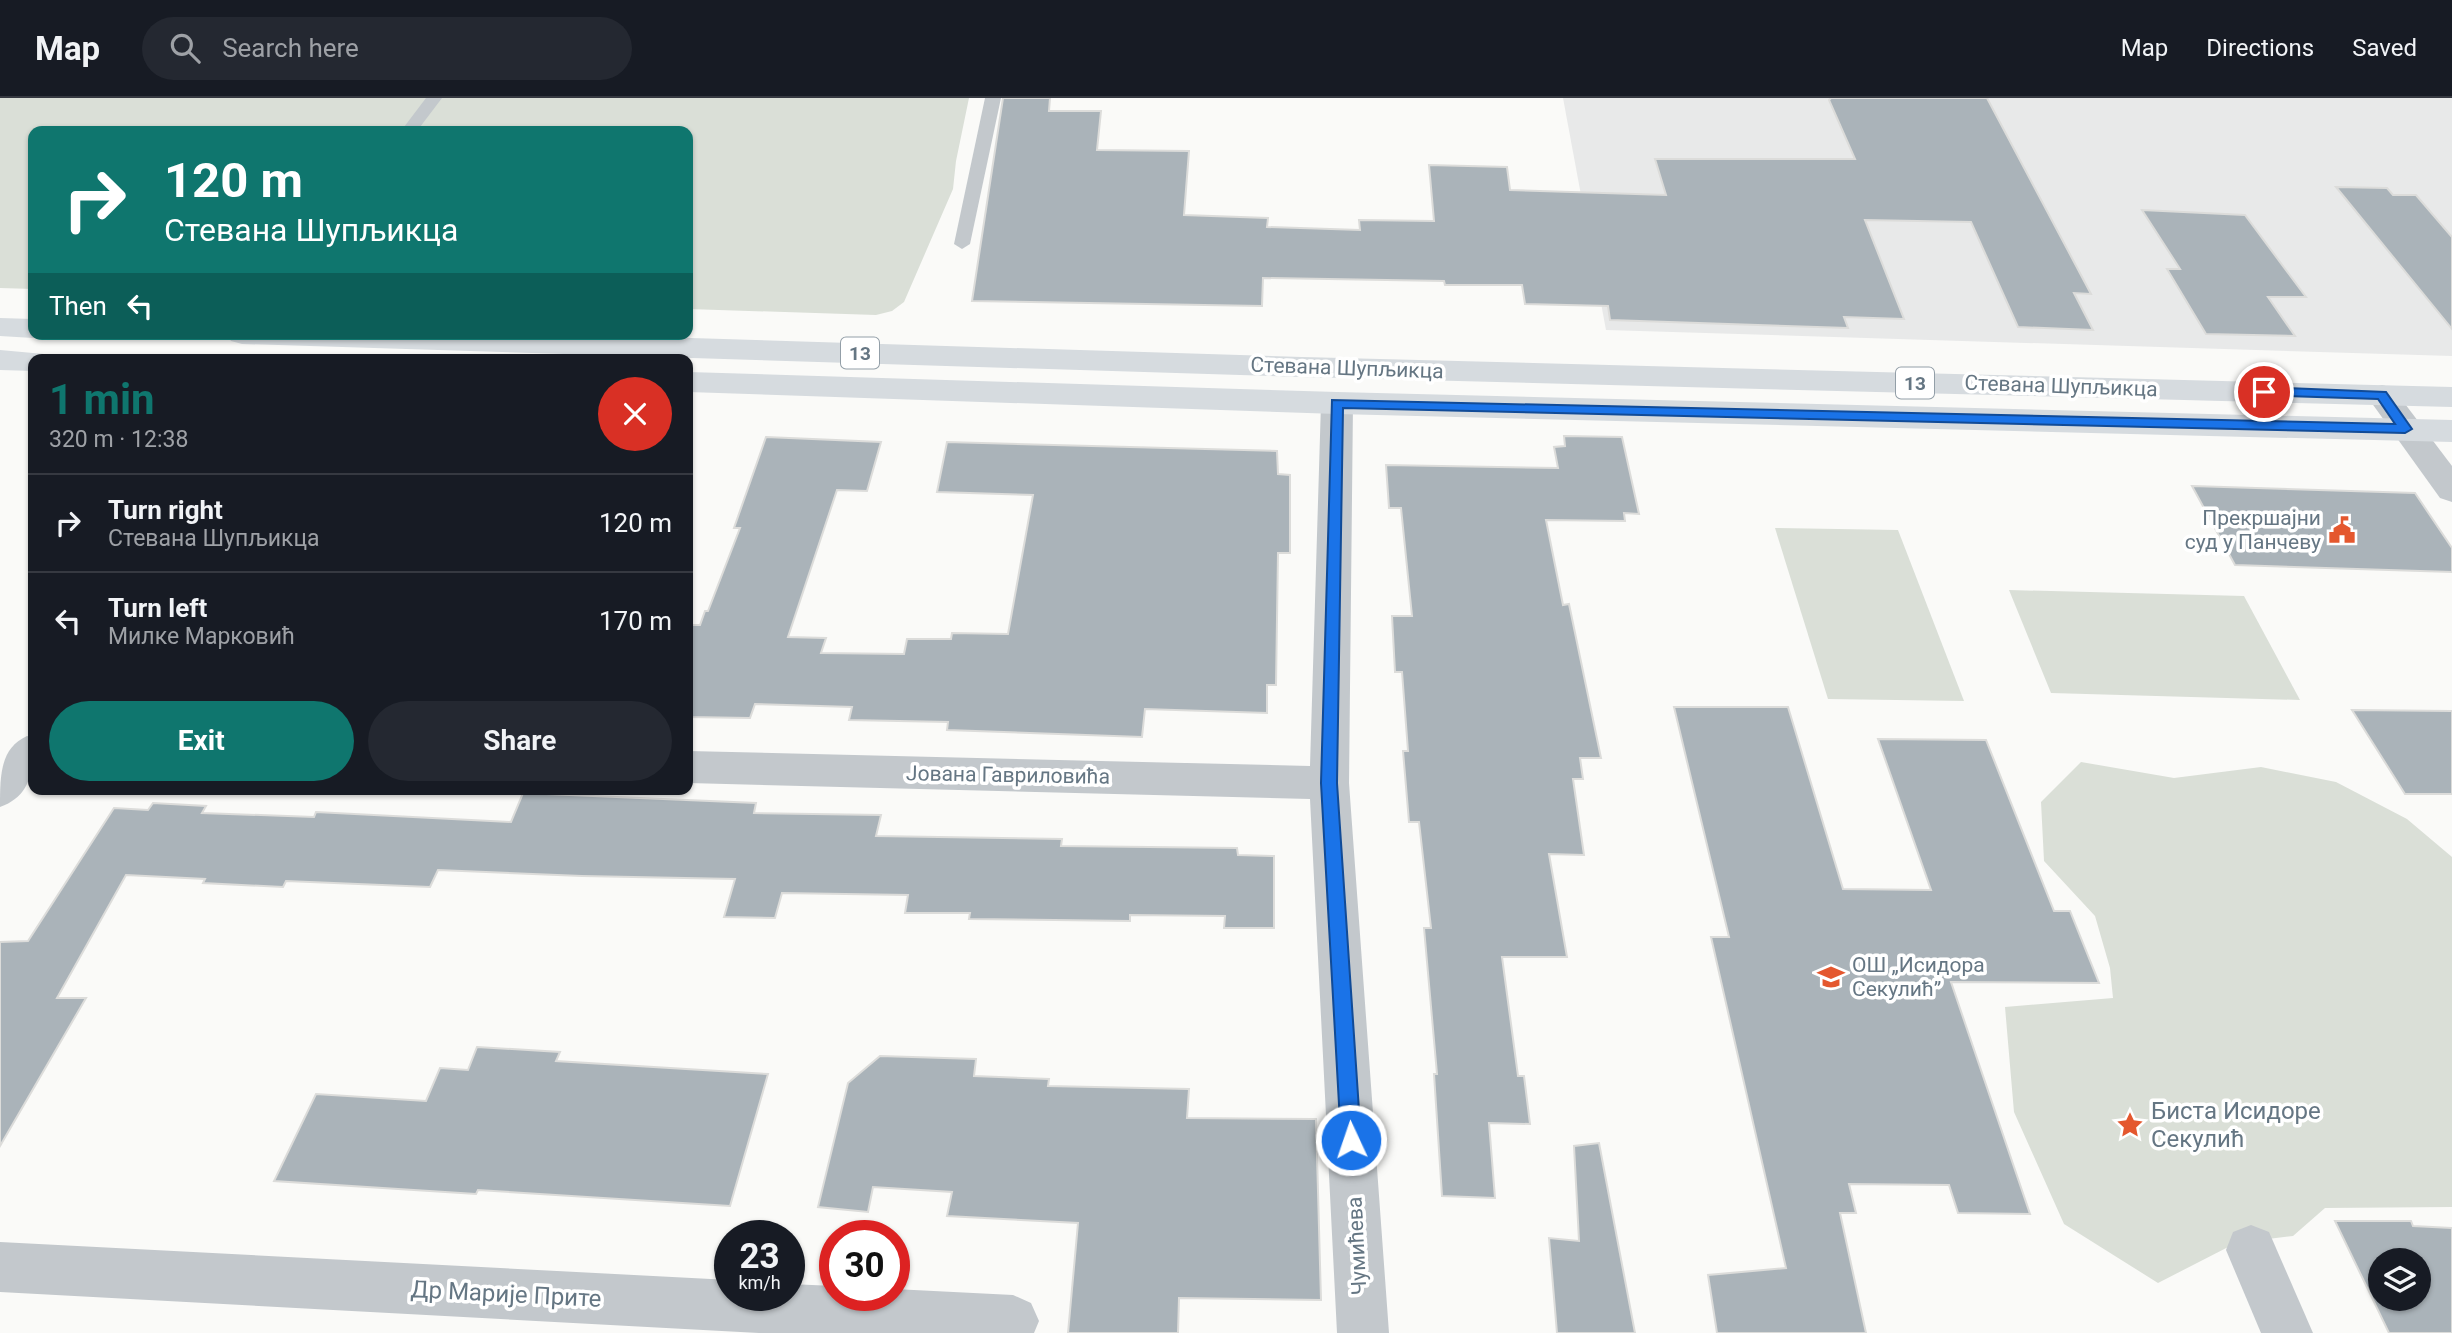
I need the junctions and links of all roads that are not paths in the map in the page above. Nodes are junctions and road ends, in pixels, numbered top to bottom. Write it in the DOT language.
graph roads {
  1 [pos="434,98"];
  2 [pos="993,98"];
  3 [pos="413,126"];
  4 [pos="961,244"];
  5 [pos="0,327"];
  6 [pos="28,328"];
  7 [pos="433,340"];
  8 [pos="0,360"];
  9 [pos="28,362"];
  10 [pos="693,382"];
  11 [pos="2382,395"];
  12 [pos="2452,397"];
  13 [pos="1336,403"];
  14 [pos="2405,429"];
  15 [pos="2452,431"];
  16 [pos="2452,490"];
  17 [pos="20,751"];
  18 [pos="693,768"];
  19 [pos="1329,783"];
  20 [pos="0,790"];
  21 [pos="2251,1250"];
  22 [pos="0,1267"];
  23 [pos="1013,1321"];
  24 [pos="1363,1333"];
  25 [pos="2287,1333"];
  1 -- 3 [label="lane"];
  2 -- 4 [label="lane"];
  5 -- 6 [label="main road"];
  7 -- 11 [label="main road, Стевана Шупљикца / 13"];
  8 -- 9 [label="main road"];
  10 -- 13 [label="main road, Стевана Шупљикца / 13"];
  11 -- 12 [label="main road, Стевана Шупљикца / 13"];
  11 -- 14 [label="street"];
  13 -- 14 [label="main road, Стевана Шупљикца / 13"];
  13 -- 19 [label="street, Чумићева"];
  14 -- 15 [label="main road, Стевана Шупљикца / 13"];
  14 -- 16 [label="street"];
  17 -- 20 [label="street"];
  18 -- 19 [label="street, Јована Гавриловића"];
  19 -- 24 [label="street, Чумићева"];
  21 -- 25 [label="street"];
  22 -- 23 [label="street, Др Марије Прите"];
}
